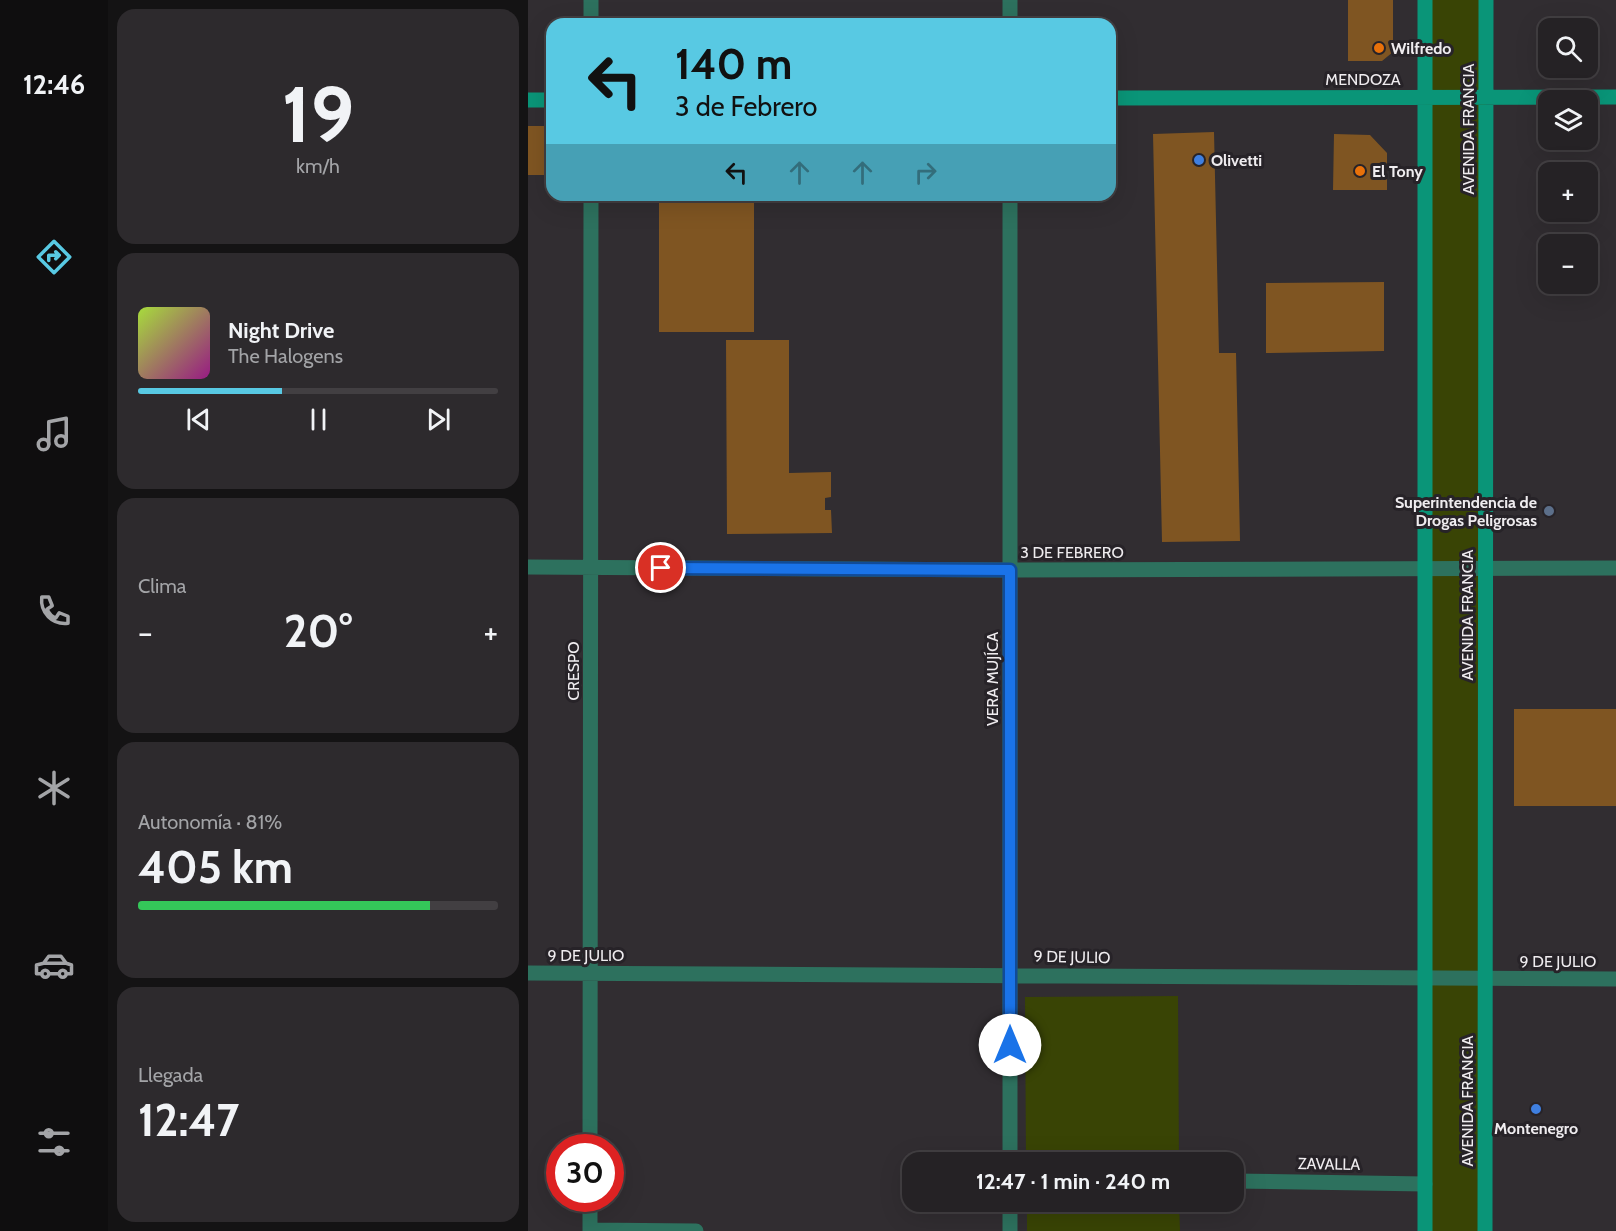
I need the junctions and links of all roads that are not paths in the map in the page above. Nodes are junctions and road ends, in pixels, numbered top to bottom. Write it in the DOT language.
graph roads {
  1 [pos="591,0"];
  2 [pos="1010,0"];
  3 [pos="1425,0"];
  4 [pos="1486,0"];
  5 [pos="591,18"];
  6 [pos="1010,18"];
  7 [pos="1425,96"];
  8 [pos="1486,97"];
  9 [pos="1616,97"];
  10 [pos="1116,98"];
  11 [pos="528,100"];
  12 [pos="546,100"];
  13 [pos="591,201"];
  14 [pos="1010,201"];
  15 [pos="528,567"];
  16 [pos="591,568"];
  17 [pos="1425,568"];
  18 [pos="1485,568"];
  19 [pos="1616,568"];
  20 [pos="1010,570"];
  21 [pos="528,973"];
  22 [pos="591,973"];
  23 [pos="1010,975"];
  24 [pos="1425,979"];
  25 [pos="1485,979"];
  26 [pos="1616,979"];
  27 [pos="591,1134"];
  28 [pos="1010,1152"];
  29 [pos="1244,1180"];
  30 [pos="1425,1184"];
  31 [pos="590,1212"];
  32 [pos="1010,1212"];
  33 [pos="590,1230"];
  34 [pos="696,1231"];
  35 [pos="1010,1231"];
  36 [pos="1425,1231"];
  37 [pos="1485,1231"];
  1 -- 5 [label="street"];
  2 -- 6 [label="street"];
  3 -- 7 [label="main road"];
  4 -- 8 [label="main road, AVENIDA FRANCIA"];
  7 -- 8 [label="main road, MENDOZA"];
  7 -- 10 [label="main road, MENDOZA"];
  7 -- 17 [label="main road"];
  8 -- 9 [label="main road, MENDOZA"];
  8 -- 18 [label="main road, AVENIDA FRANCIA"];
  11 -- 12 [label="main road"];
  13 -- 16 [label="street, CRESPO"];
  14 -- 20 [label="street, VERA MUJÍCA"];
  15 -- 16 [label="street, 3 DE FEBRERO"];
  16 -- 20 [label="street, 3 DE FEBRERO"];
  16 -- 22 [label="street, CRESPO"];
  17 -- 18 [label="street, 3 DE FEBRERO"];
  17 -- 20 [label="street, 3 DE FEBRERO"];
  17 -- 24 [label="main road"];
  18 -- 19 [label="street, 3 DE FEBRERO"];
  18 -- 25 [label="main road, AVENIDA FRANCIA"];
  20 -- 23 [label="street, VERA MUJÍCA"];
  21 -- 22 [label="street, 9 DE JULIO"];
  22 -- 23 [label="street, 9 DE JULIO"];
  22 -- 27 [label="street, CRESPO"];
  23 -- 24 [label="street, 9 DE JULIO"];
  23 -- 28 [label="street, VERA MUJÍCA"];
  24 -- 25 [label="street, 9 DE JULIO"];
  24 -- 30 [label="main road"];
  25 -- 26 [label="street, 9 DE JULIO"];
  25 -- 37 [label="main road, AVENIDA FRANCIA"];
  29 -- 30 [label="street, ZAVALLA"];
  30 -- 36 [label="main road"];
  31 -- 33 [label="street"];
  32 -- 35 [label="street"];
  33 -- 34 [label="street"];
}
